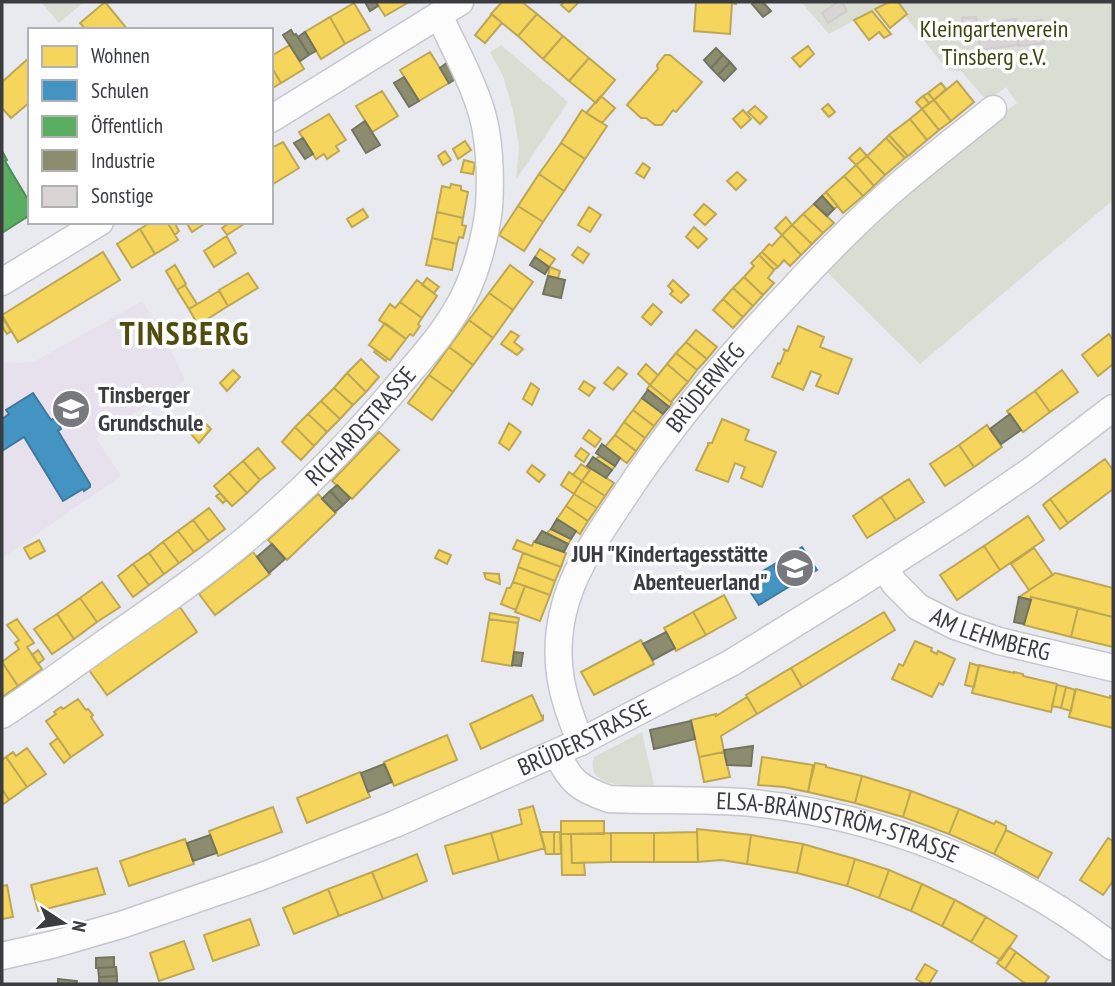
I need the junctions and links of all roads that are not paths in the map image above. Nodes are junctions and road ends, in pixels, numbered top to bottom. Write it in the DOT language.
graph roads {
  1 [pos="450,8"];
  2 [pos="993,110"];
  3 [pos="273,118"];
  4 [pos="97,224"];
  5 [pos="2,282"];
  6 [pos="1113,408"];
  7 [pos="884,568"];
  8 [pos="1113,668"];
  9 [pos="2,716"];
  10 [pos="581,742"];
  11 [pos="557,753"];
  12 [pos="1113,947"];
  13 [pos="2,956"];
  1 -- 3 [label="street"];
  1 -- 9 [label="street, RICHARDSTRASSE"];
  2 -- 10 [label="street, BRÜDERWEG"];
  4 -- 5 [label="street"];
  6 -- 7 [label="street, BRÜDERSTRASSE"];
  7 -- 8 [label="street, AM LEHMBERG"];
  7 -- 10 [label="street, BRÜDERSTRASSE"];
  10 -- 11 [label="street, BRÜDERSTRASSE"];
  11 -- 12 [label="street, ELSA-BRÄNDSTRÖM-STRASSE"];
  11 -- 13 [label="street, BRÜDERSTRASSE"];
}
